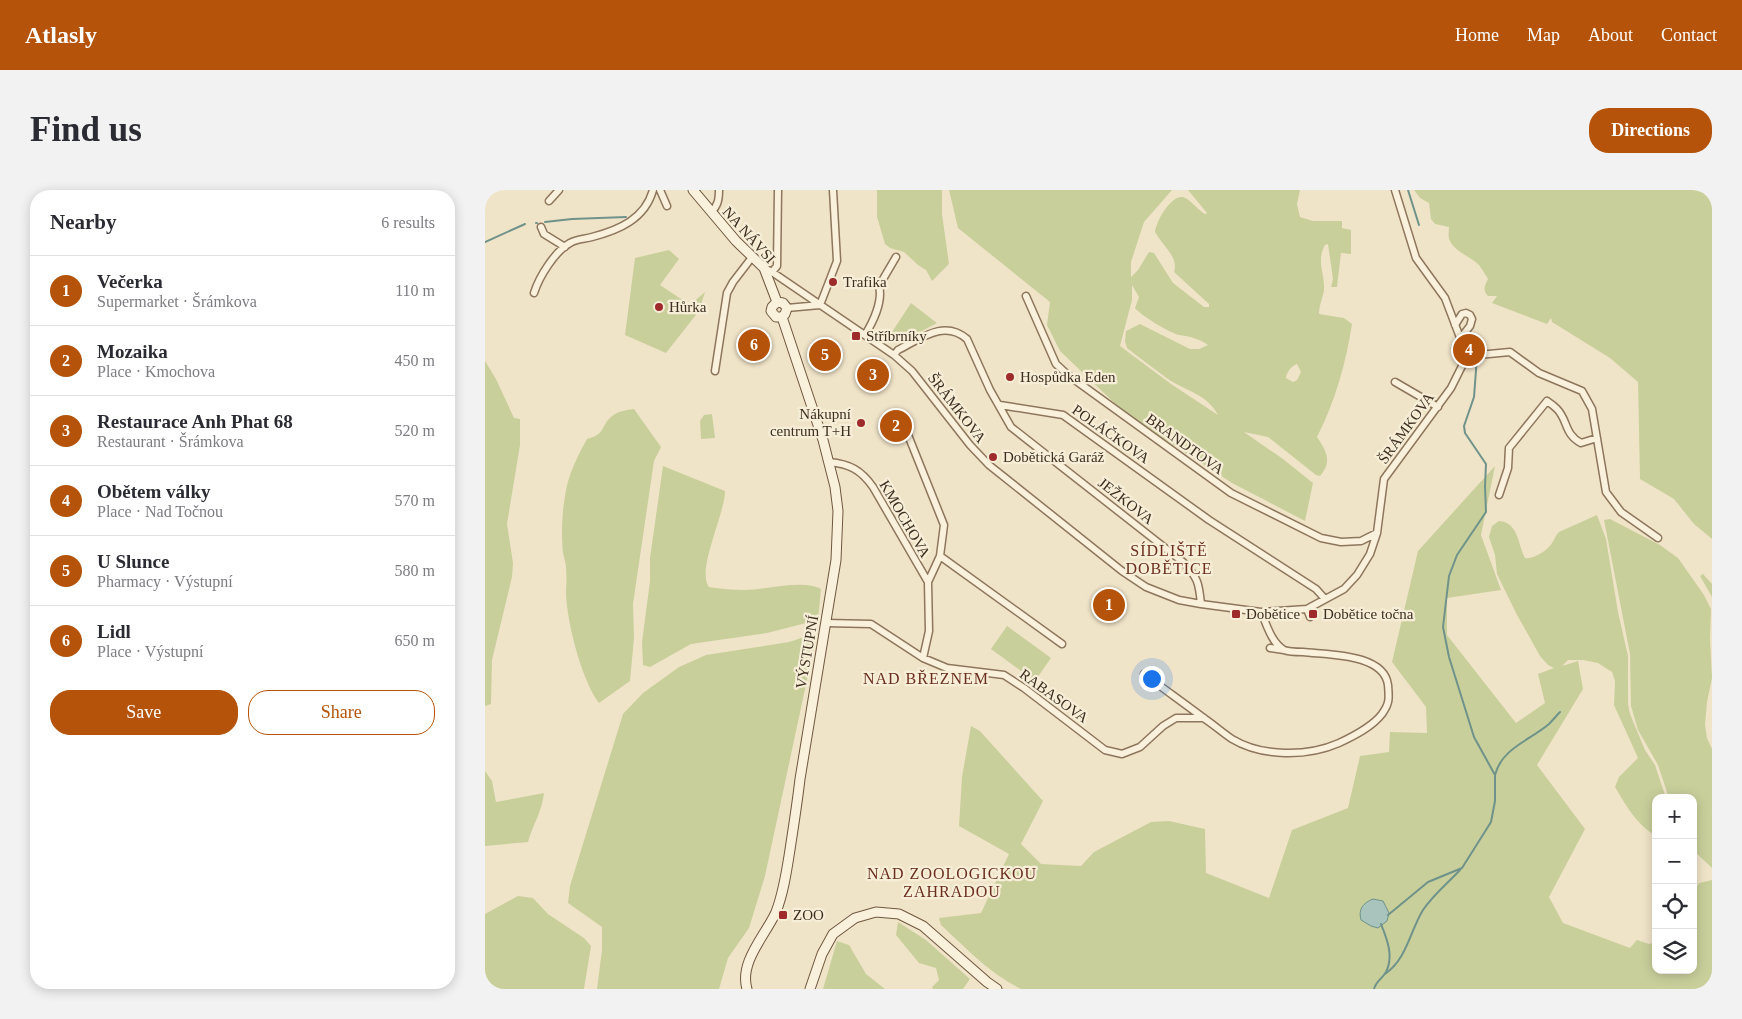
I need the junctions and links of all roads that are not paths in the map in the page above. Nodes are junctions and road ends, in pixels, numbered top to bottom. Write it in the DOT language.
graph roads {
  1 [pos="559,190"];
  2 [pos="653,190"];
  3 [pos="661,190"];
  4 [pos="693,190"];
  5 [pos="719,190"];
  6 [pos="778,190"];
  7 [pos="833,190"];
  8 [pos="1395,190"];
  9 [pos="549,200"];
  10 [pos="667,206"];
  11 [pos="711,212"];
  12 [pos="541,227"];
  13 [pos="565,247"];
  14 [pos="753,256"];
  15 [pos="896,257"];
  16 [pos="768,270"];
  17 [pos="534,292"];
  18 [pos="1026,296"];
  19 [pos="777,302"];
  20 [pos="820,305"];
  21 [pos="785,313"];
  22 [pos="1455,324"];
  23 [pos="865,335"];
  24 [pos="1460,339"];
  25 [pos="894,355"];
  26 [pos="1467,356"];
  27 [pos="715,371"];
  28 [pos="1395,382"];
  29 [pos="1000,405"];
  30 [pos="1437,406"];
  31 [pos="908,435"];
  32 [pos="1597,438"];
  33 [pos="829,462"];
  34 [pos="1499,495"];
  35 [pos="1377,533"];
  36 [pos="1658,538"];
  37 [pos="940,556"];
  38 [pos="928,582"];
  39 [pos="1325,599"];
  40 [pos="1201,604"];
  41 [pos="1307,609"];
  42 [pos="1261,612"];
  43 [pos="1310,617"];
  44 [pos="826,623"];
  45 [pos="1062,644"];
  46 [pos="1270,648"];
  47 [pos="1285,651"];
  48 [pos="923,658"];
  49 [pos="1144,674"];
  50 [pos="1204,718"];
  51 [pos="747,989"];
  52 [pos="810,989"];
  53 [pos="997,989"];
  1 -- 9 [label="street"];
  2 -- 13 [label="street"];
  3 -- 10 [label="street"];
  4 -- 11 [label="street, NA NÁVSI"];
  5 -- 11 [label="street"];
  6 -- 16 [label="street"];
  7 -- 20 [label="street"];
  8 -- 22 [label="street"];
  11 -- 14 [label="street, NA NÁVSI"];
  12 -- 13 [label="street"];
  13 -- 17 [label="street"];
  14 -- 16 [label="street, NA NÁVSI"];
  14 -- 27 [label="street"];
  15 -- 23 [label="street"];
  16 -- 19 [label="street, NA NÁVSI"];
  16 -- 20 [label="street, ŠRÁMKOVA"];
  18 -- 35 [label="street, BRANDTOVA"];
  19 -- 21 [label="street"];
  19 -- 21 [label="street"];
  20 -- 21 [label="street"];
  20 -- 23 [label="street, ŠRÁMKOVA"];
  21 -- 33 [label="street, VÝSTUPNÍ"];
  22 -- 24 [label="street"];
  22 -- 24 [label="street"];
  23 -- 25 [label="street, ŠRÁMKOVA"];
  24 -- 26 [label="street"];
  25 -- 29 [label="street"];
  25 -- 40 [label="street, ŠRÁMKOVA"];
  26 -- 30 [label="street, ŠRÁMKOVA"];
  26 -- 32 [label="street"];
  28 -- 30 [label="street"];
  29 -- 39 [label="street, POLÁČKOVA"];
  29 -- 40 [label="street, JEŽKOVA"];
  30 -- 35 [label="street, ŠRÁMKOVA"];
  31 -- 37 [label="street, KMOCHOVA"];
  32 -- 34 [label="street"];
  32 -- 36 [label="street"];
  33 -- 38 [label="street, KMOCHOVA"];
  33 -- 44 [label="street, VÝSTUPNÍ"];
  35 -- 39 [label="street, ŠRÁMKOVA"];
  37 -- 38 [label="street, KMOCHOVA"];
  37 -- 45 [label="street, KMOCHOVA"];
  38 -- 48 [label="street, KMOCHOVA"];
  39 -- 41 [label="street, ŠRÁMKOVA"];
  40 -- 42 [label="street, ŠRÁMKOVA"];
  41 -- 42 [label="street, ŠRÁMKOVA"];
  41 -- 43 [label="street"];
  42 -- 47 [label="street"];
  44 -- 48 [label="street, RABASOVA"];
  44 -- 51 [label="street, VÝSTUPNÍ"];
  46 -- 47 [label="street"];
  47 -- 50 [label="street"];
  48 -- 50 [label="street, RABASOVA"];
  49 -- 50 [label="street"];
  52 -- 53 [label="street"];
}
